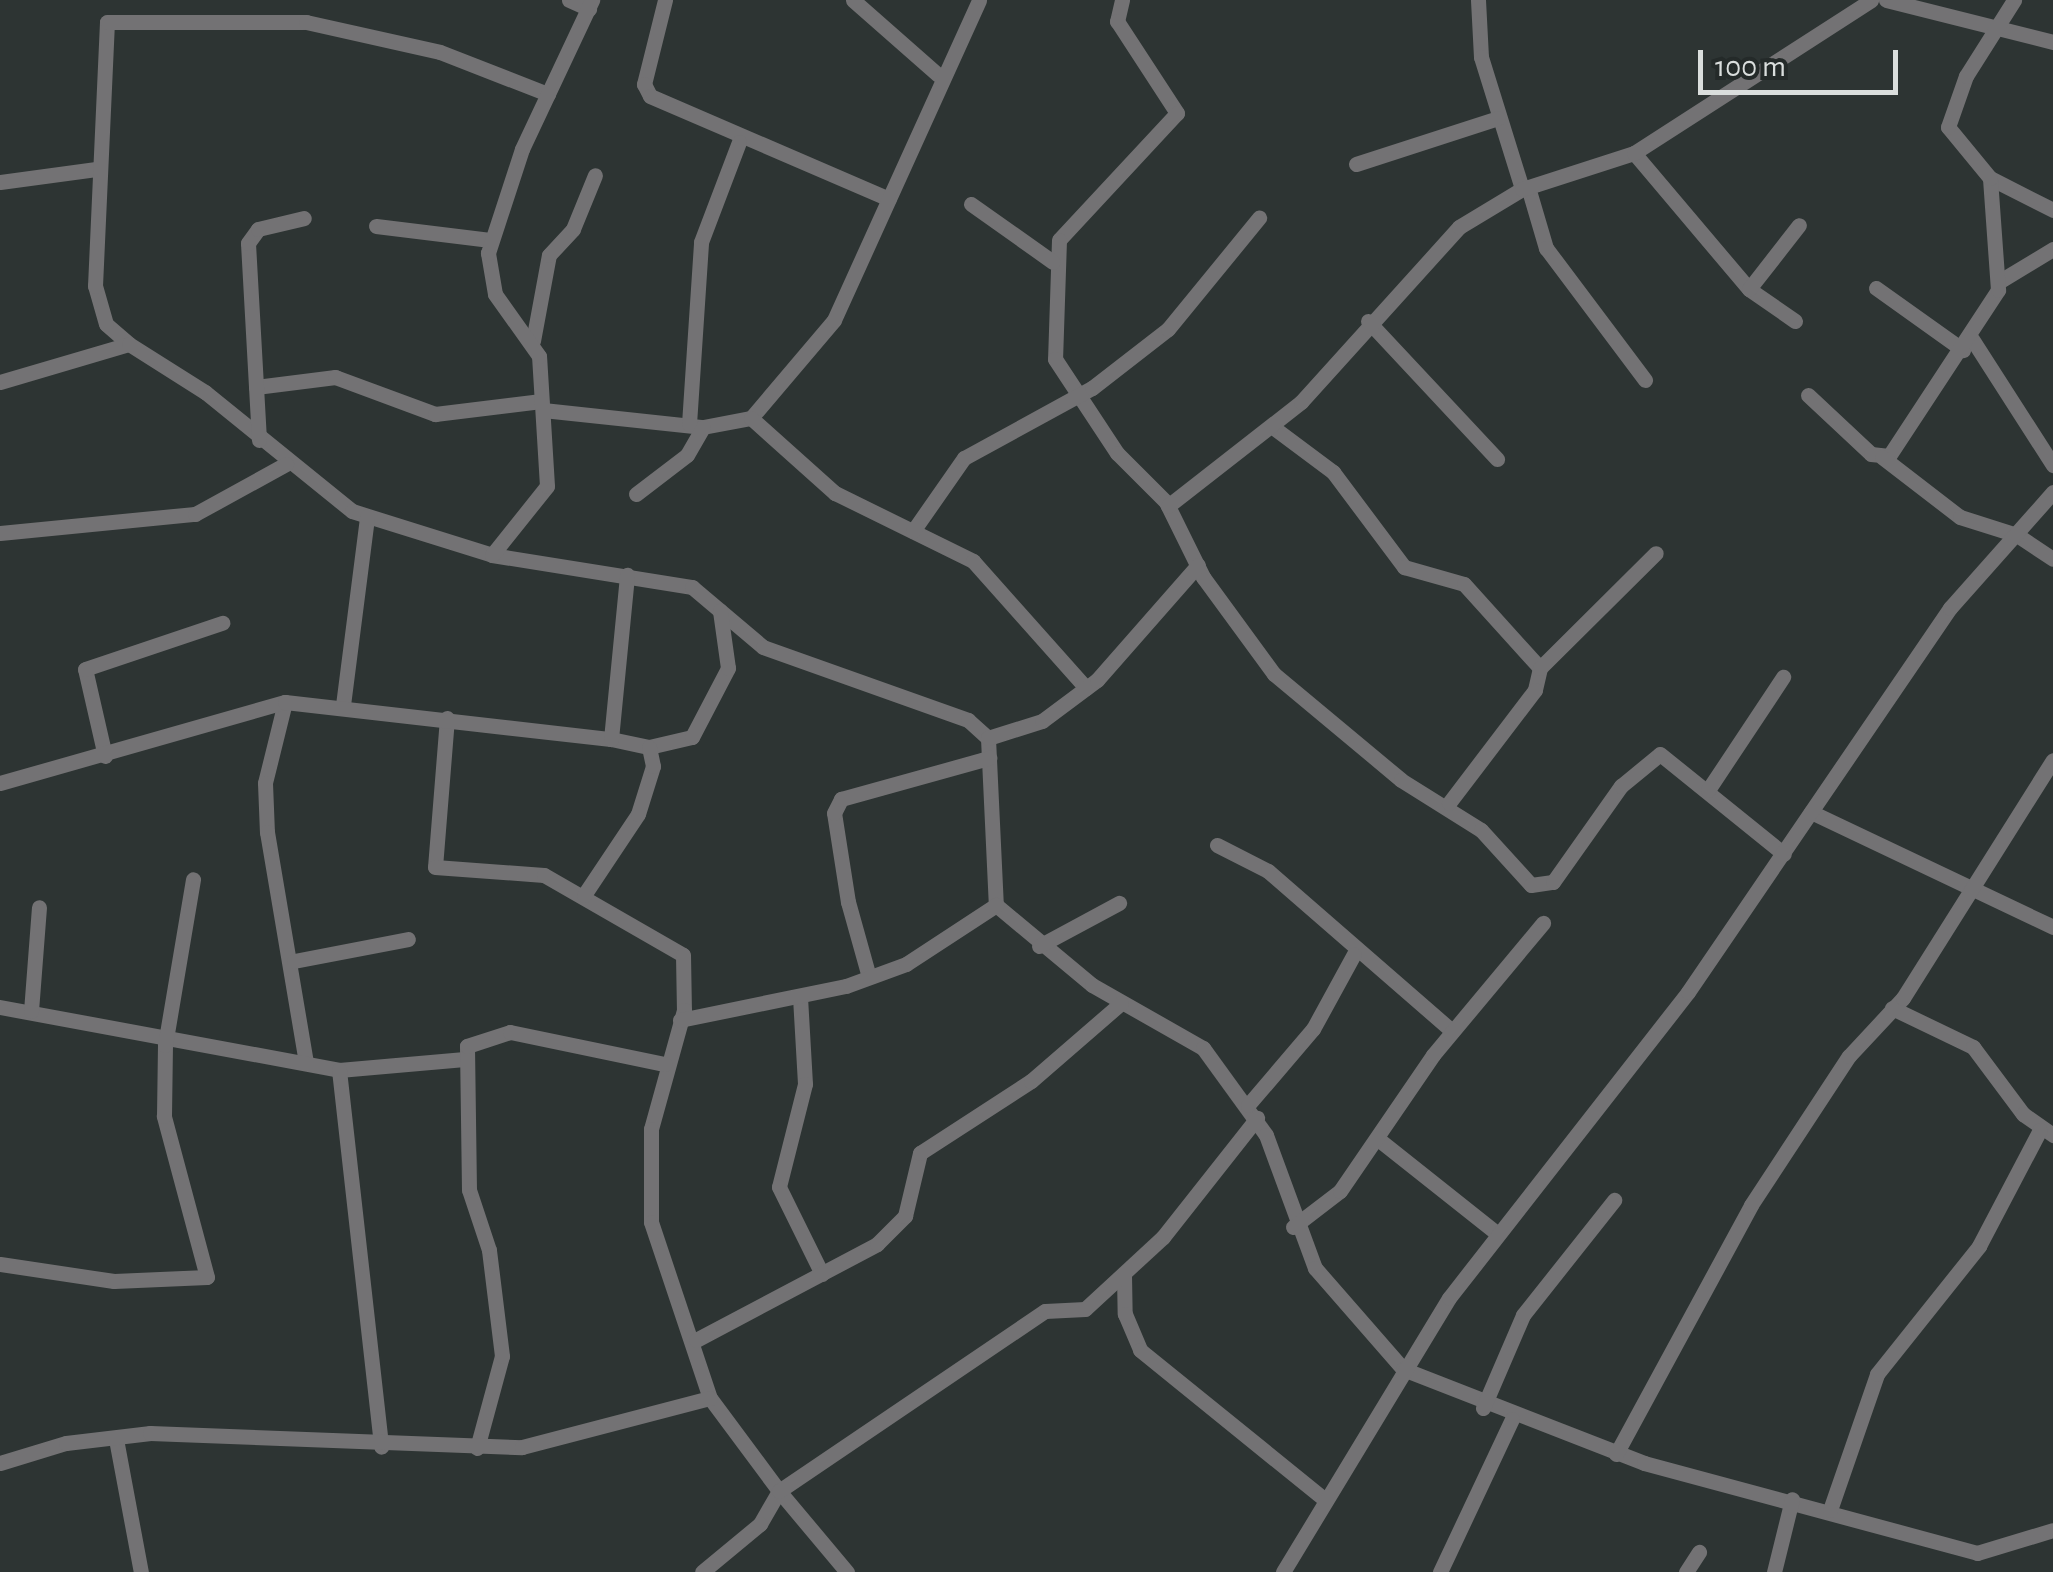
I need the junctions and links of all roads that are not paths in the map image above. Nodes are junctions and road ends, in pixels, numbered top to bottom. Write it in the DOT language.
graph roads {
  1 [pos="569,0"];
  2 [pos="665,0"];
  3 [pos="853,0"];
  4 [pos="979,0"];
  5 [pos="1122,0"];
  6 [pos="1478,0"];
  7 [pos="1871,0"];
  8 [pos="1886,0"];
  9 [pos="2014,0"];
  10 [pos="590,4"];
  11 [pos="1954,7"];
  12 [pos="164,8"];
  13 [pos="2001,24"];
  14 [pos="2053,42"];
  15 [pos="938,74"];
  16 [pos="548,94"];
  17 [pos="1498,118"];
  18 [pos="740,142"];
  19 [pos="1634,153"];
  20 [pos="1356,164"];
  21 [pos="96,169"];
  22 [pos="594,175"];
  23 [pos="1990,178"];
  24 [pos="0,182"];
  25 [pos="1525,188"];
  26 [pos="889,199"];
  27 [pos="971,204"];
  28 [pos="2053,210"];
  29 [pos="304,218"];
  30 [pos="1259,218"];
  31 [pos="376,226"];
  32 [pos="1799,226"];
  33 [pos="490,240"];
  34 [pos="2053,248"];
  35 [pos="1053,262"];
  36 [pos="2000,280"];
  37 [pos="1876,288"];
  38 [pos="1749,289"];
  39 [pos="1795,320"];
  40 [pos="1368,322"];
  41 [pos="533,341"];
  42 [pos="130,344"];
  43 [pos="1968,344"];
  44 [pos="1644,380"];
  45 [pos="0,382"];
  46 [pos="256,387"];
  47 [pos="1808,395"];
  48 [pos="1076,397"];
  49 [pos="542,405"];
  50 [pos="751,418"];
  51 [pos="696,426"];
  52 [pos="1274,428"];
  53 [pos="259,440"];
  54 [pos="1882,458"];
  55 [pos="1498,460"];
  56 [pos="286,464"];
  57 [pos="2053,465"];
  58 [pos="2053,492"];
  59 [pos="636,494"];
  60 [pos="1168,506"];
  61 [pos="367,517"];
  62 [pos="913,532"];
  63 [pos="0,534"];
  64 [pos="2017,535"];
  65 [pos="1656,553"];
  66 [pos="492,555"];
  67 [pos="2053,559"];
  68 [pos="1198,565"];
  69 [pos="627,575"];
  70 [pos="720,612"];
  71 [pos="222,623"];
  72 [pos="1540,668"];
  73 [pos="1784,677"];
  74 [pos="1086,688"];
  75 [pos="286,702"];
  76 [pos="343,706"];
  77 [pos="447,718"];
  78 [pos="988,738"];
  79 [pos="611,739"];
  80 [pos="649,747"];
  81 [pos="105,756"];
  82 [pos="989,758"];
  83 [pos="2053,760"];
  84 [pos="0,783"];
  85 [pos="1708,790"];
  86 [pos="1449,804"];
  87 [pos="1811,812"];
  88 [pos="1217,845"];
  89 [pos="1784,854"];
  90 [pos="193,880"];
  91 [pos="1966,890"];
  92 [pos="584,895"];
  93 [pos="1119,903"];
  94 [pos="996,904"];
  95 [pos="39,907"];
  96 [pos="1543,923"];
  97 [pos="2053,927"];
  98 [pos="408,939"];
  99 [pos="1039,946"];
  100 [pos="1354,954"];
  101 [pos="294,960"];
  102 [pos="869,978"];
  103 [pos="800,998"];
  104 [pos="1121,1004"];
  105 [pos="0,1007"];
  106 [pos="1892,1008"];
  107 [pos="31,1011"];
  108 [pos="680,1020"];
  109 [pos="1452,1031"];
  110 [pos="168,1034"];
  111 [pos="465,1059"];
  112 [pos="306,1063"];
  113 [pos="665,1064"];
  114 [pos="340,1070"];
  115 [pos="1252,1111"];
  116 [pos="2046,1132"];
  117 [pos="1378,1138"];
  118 [pos="1614,1200"];
  119 [pos="1293,1227"];
  120 [pos="1498,1234"];
  121 [pos="0,1264"];
  122 [pos="822,1274"];
  123 [pos="1124,1275"];
  124 [pos="1097,1300"];
  125 [pos="1125,1314"];
  126 [pos="696,1340"];
  127 [pos="1403,1368"];
  128 [pos="710,1398"];
  129 [pos="1484,1408"];
  130 [pos="1512,1418"];
  131 [pos="116,1439"];
  132 [pos="380,1448"];
  133 [pos="477,1448"];
  134 [pos="1616,1454"];
  135 [pos="0,1464"];
  136 [pos="779,1491"];
  137 [pos="1792,1498"];
  138 [pos="1325,1500"];
  139 [pos="1830,1510"];
  140 [pos="2053,1530"];
  141 [pos="1699,1552"];
  142 [pos="142,1572"];
  143 [pos="702,1572"];
  144 [pos="848,1572"];
  145 [pos="1283,1572"];
  146 [pos="1440,1572"];
  147 [pos="1686,1572"];
  148 [pos="1774,1572"];
  1 -- 10 [label="street"];
  2 -- 18 [label="street"];
  3 -- 15 [label="street"];
  4 -- 15 [label="street"];
  5 -- 35 [label="street"];
  6 -- 17 [label="street"];
  7 -- 19 [label="street"];
  8 -- 11 [label="street"];
  9 -- 13 [label="street"];
  10 -- 16 [label="street"];
  11 -- 13 [label="street"];
  12 -- 16 [label="street"];
  12 -- 21 [label="street"];
  13 -- 14 [label="street"];
  13 -- 23 [label="street"];
  15 -- 26 [label="street"];
  16 -- 33 [label="street"];
  17 -- 20 [label="street"];
  17 -- 25 [label="street"];
  18 -- 26 [label="street"];
  18 -- 51 [label="street"];
  19 -- 25 [label="street"];
  19 -- 38 [label="street"];
  21 -- 24 [label="street"];
  21 -- 42 [label="street"];
  22 -- 41 [label="street"];
  23 -- 28 [label="street"];
  23 -- 36 [label="street"];
  25 -- 40 [label="street"];
  25 -- 44 [label="street"];
  26 -- 50 [label="street"];
  27 -- 35 [label="street"];
  29 -- 46 [label="street"];
  30 -- 48 [label="street"];
  31 -- 33 [label="street"];
  32 -- 38 [label="street"];
  33 -- 41 [label="street"];
  34 -- 36 [label="street"];
  35 -- 48 [label="street"];
  36 -- 43 [label="street"];
  37 -- 43 [label="street"];
  38 -- 39 [label="street"];
  40 -- 52 [label="street"];
  40 -- 55 [label="street"];
  41 -- 49 [label="street"];
  42 -- 45 [label="street"];
  42 -- 53 [label="street"];
  43 -- 54 [label="street"];
  43 -- 57 [label="street"];
  46 -- 49 [label="street"];
  46 -- 53 [label="street"];
  47 -- 54 [label="street"];
  48 -- 60 [label="street"];
  48 -- 62 [label="street"];
  49 -- 51 [label="street"];
  49 -- 66 [label="street"];
  50 -- 51 [label="street"];
  50 -- 62 [label="street"];
  51 -- 59 [label="street"];
  52 -- 60 [label="street"];
  52 -- 72 [label="street"];
  53 -- 56 [label="street"];
  54 -- 64 [label="street"];
  56 -- 61 [label="street"];
  56 -- 63 [label="street"];
  58 -- 64 [label="street"];
  60 -- 68 [label="street"];
  61 -- 66 [label="street"];
  61 -- 76 [label="street"];
  62 -- 74 [label="street"];
  64 -- 67 [label="street"];
  64 -- 87 [label="street"];
  65 -- 72 [label="street"];
  66 -- 69 [label="street"];
  68 -- 74 [label="street"];
  68 -- 86 [label="street"];
  69 -- 70 [label="street"];
  69 -- 79 [label="street"];
  70 -- 78 [label="street"];
  70 -- 80 [label="street"];
  71 -- 81 [label="street"];
  72 -- 86 [label="street"];
  73 -- 85 [label="street"];
  74 -- 78 [label="street"];
  75 -- 76 [label="street"];
  75 -- 81 [label="street"];
  75 -- 101 [label="street"];
  76 -- 77 [label="street"];
  77 -- 79 [label="street"];
  77 -- 92 [label="street"];
  78 -- 82 [label="street"];
  79 -- 80 [label="street"];
  80 -- 92 [label="street"];
  81 -- 84 [label="street"];
  82 -- 94 [label="street"];
  82 -- 102 [label="street"];
  83 -- 91 [label="street"];
  85 -- 86 [label="street"];
  85 -- 89 [label="street"];
  87 -- 89 [label="street"];
  87 -- 91 [label="street"];
  88 -- 100 [label="street"];
  89 -- 120 [label="street"];
  90 -- 110 [label="street"];
  91 -- 97 [label="street"];
  91 -- 106 [label="street"];
  92 -- 108 [label="street"];
  93 -- 99 [label="street"];
  94 -- 99 [label="street"];
  94 -- 102 [label="street"];
  95 -- 107 [label="street"];
  96 -- 109 [label="street"];
  98 -- 101 [label="street"];
  99 -- 104 [label="street"];
  100 -- 109 [label="street"];
  100 -- 115 [label="street"];
  101 -- 112 [label="street"];
  102 -- 103 [label="street"];
  103 -- 108 [label="street"];
  103 -- 122 [label="street"];
  104 -- 115 [label="street"];
  104 -- 122 [label="street"];
  105 -- 107 [label="street"];
  106 -- 116 [label="street"];
  106 -- 134 [label="street"];
  107 -- 110 [label="street"];
  108 -- 113 [label="street"];
  109 -- 117 [label="street"];
  110 -- 112 [label="street"];
  110 -- 121 [label="street"];
  111 -- 113 [label="street"];
  111 -- 114 [label="street"];
  111 -- 133 [label="street"];
  112 -- 114 [label="street"];
  113 -- 126 [label="street"];
  114 -- 132 [label="street"];
  115 -- 119 [label="street"];
  115 -- 123 [label="street"];
  116 -- 139 [label="street"];
  117 -- 119 [label="street"];
  117 -- 120 [label="street"];
  118 -- 129 [label="street"];
  119 -- 127 [label="street"];
  120 -- 127 [label="street"];
  122 -- 126 [label="street"];
  123 -- 124 [label="street"];
  123 -- 125 [label="street"];
  124 -- 125 [label="street"];
  124 -- 136 [label="street"];
  125 -- 138 [label="street"];
  126 -- 128 [label="street"];
  127 -- 129 [label="street"];
  127 -- 138 [label="street"];
  128 -- 133 [label="street"];
  128 -- 136 [label="street"];
  129 -- 130 [label="street"];
  130 -- 134 [label="street"];
  130 -- 146 [label="street"];
  131 -- 132 [label="street"];
  131 -- 135 [label="street"];
  131 -- 142 [label="street"];
  132 -- 133 [label="street"];
  134 -- 137 [label="street"];
  136 -- 143 [label="street"];
  136 -- 144 [label="street"];
  137 -- 139 [label="street"];
  137 -- 148 [label="street"];
  138 -- 145 [label="street"];
  139 -- 140 [label="street"];
  141 -- 147 [label="street"];
}
